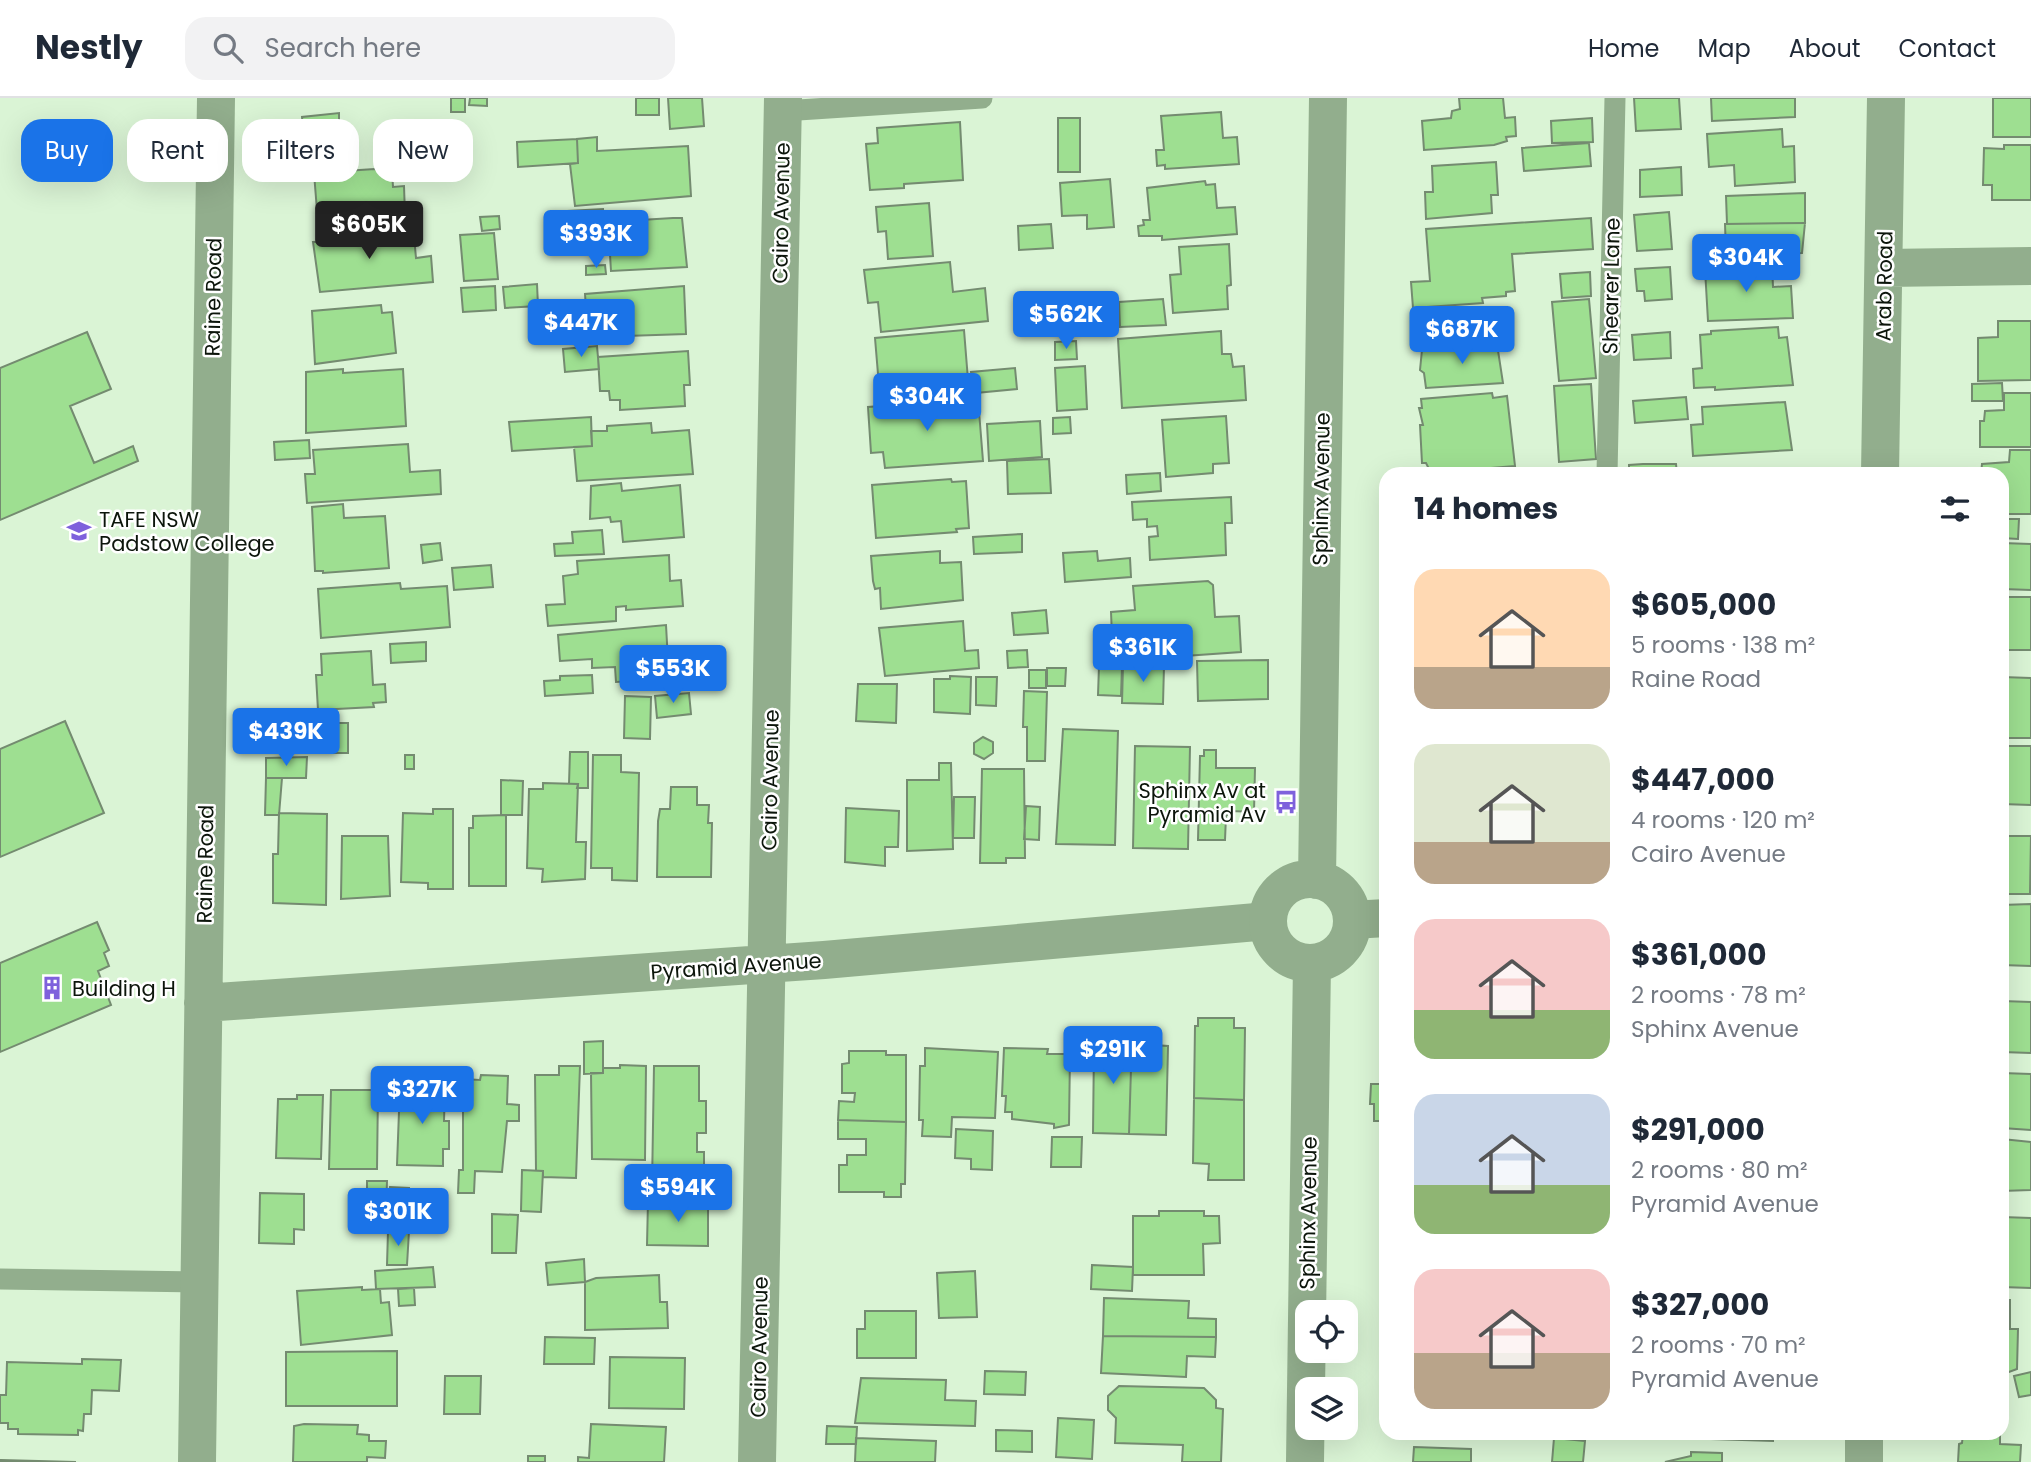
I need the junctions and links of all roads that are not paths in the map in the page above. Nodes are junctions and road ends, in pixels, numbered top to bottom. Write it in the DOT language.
graph roads {
  1 [pos="216,98"];
  2 [pos="982,98"];
  3 [pos="1328,98"];
  4 [pos="1615,98"];
  5 [pos="1886,98"];
  6 [pos="783,105"];
  7 [pos="2031,266"];
  8 [pos="1884,268"];
  9 [pos="1607,467"];
  10 [pos="1881,467"];
  11 [pos="1317,880"];
  12 [pos="1369,919"];
  13 [pos="1268,921"];
  14 [pos="1312,963"];
  15 [pos="766,964"];
  16 [pos="203,1003"];
  17 [pos="0,1279"];
  18 [pos="200,1282"];
  19 [pos="1864,1440"];
  20 [pos="197,1462"];
  21 [pos="757,1462"];
  22 [pos="1305,1462"];
  23 [pos="1864,1462"];
  1 -- 16 [label="street, Raine Road"];
  2 -- 6 [label="lane"];
  3 -- 11 [label="street, Sphinx Avenue"];
  4 -- 9 [label="lane, Shearer Lane"];
  5 -- 8 [label="street, Arab Road"];
  6 -- 15 [label="street, Cairo Avenue"];
  7 -- 8 [label="street"];
  8 -- 10 [label="street, Arab Road"];
  11 -- 12 [label="street"];
  11 -- 13 [label="street"];
  12 -- 14 [label="street"];
  13 -- 14 [label="street"];
  13 -- 15 [label="street, Pyramid Avenue"];
  14 -- 22 [label="street, Sphinx Avenue"];
  15 -- 16 [label="street, Pyramid Avenue"];
  15 -- 21 [label="street, Cairo Avenue"];
  16 -- 18 [label="street, Raine Road"];
  17 -- 18 [label="lane"];
  18 -- 20 [label="street, Raine Road"];
  19 -- 23 [label="street"];
}
